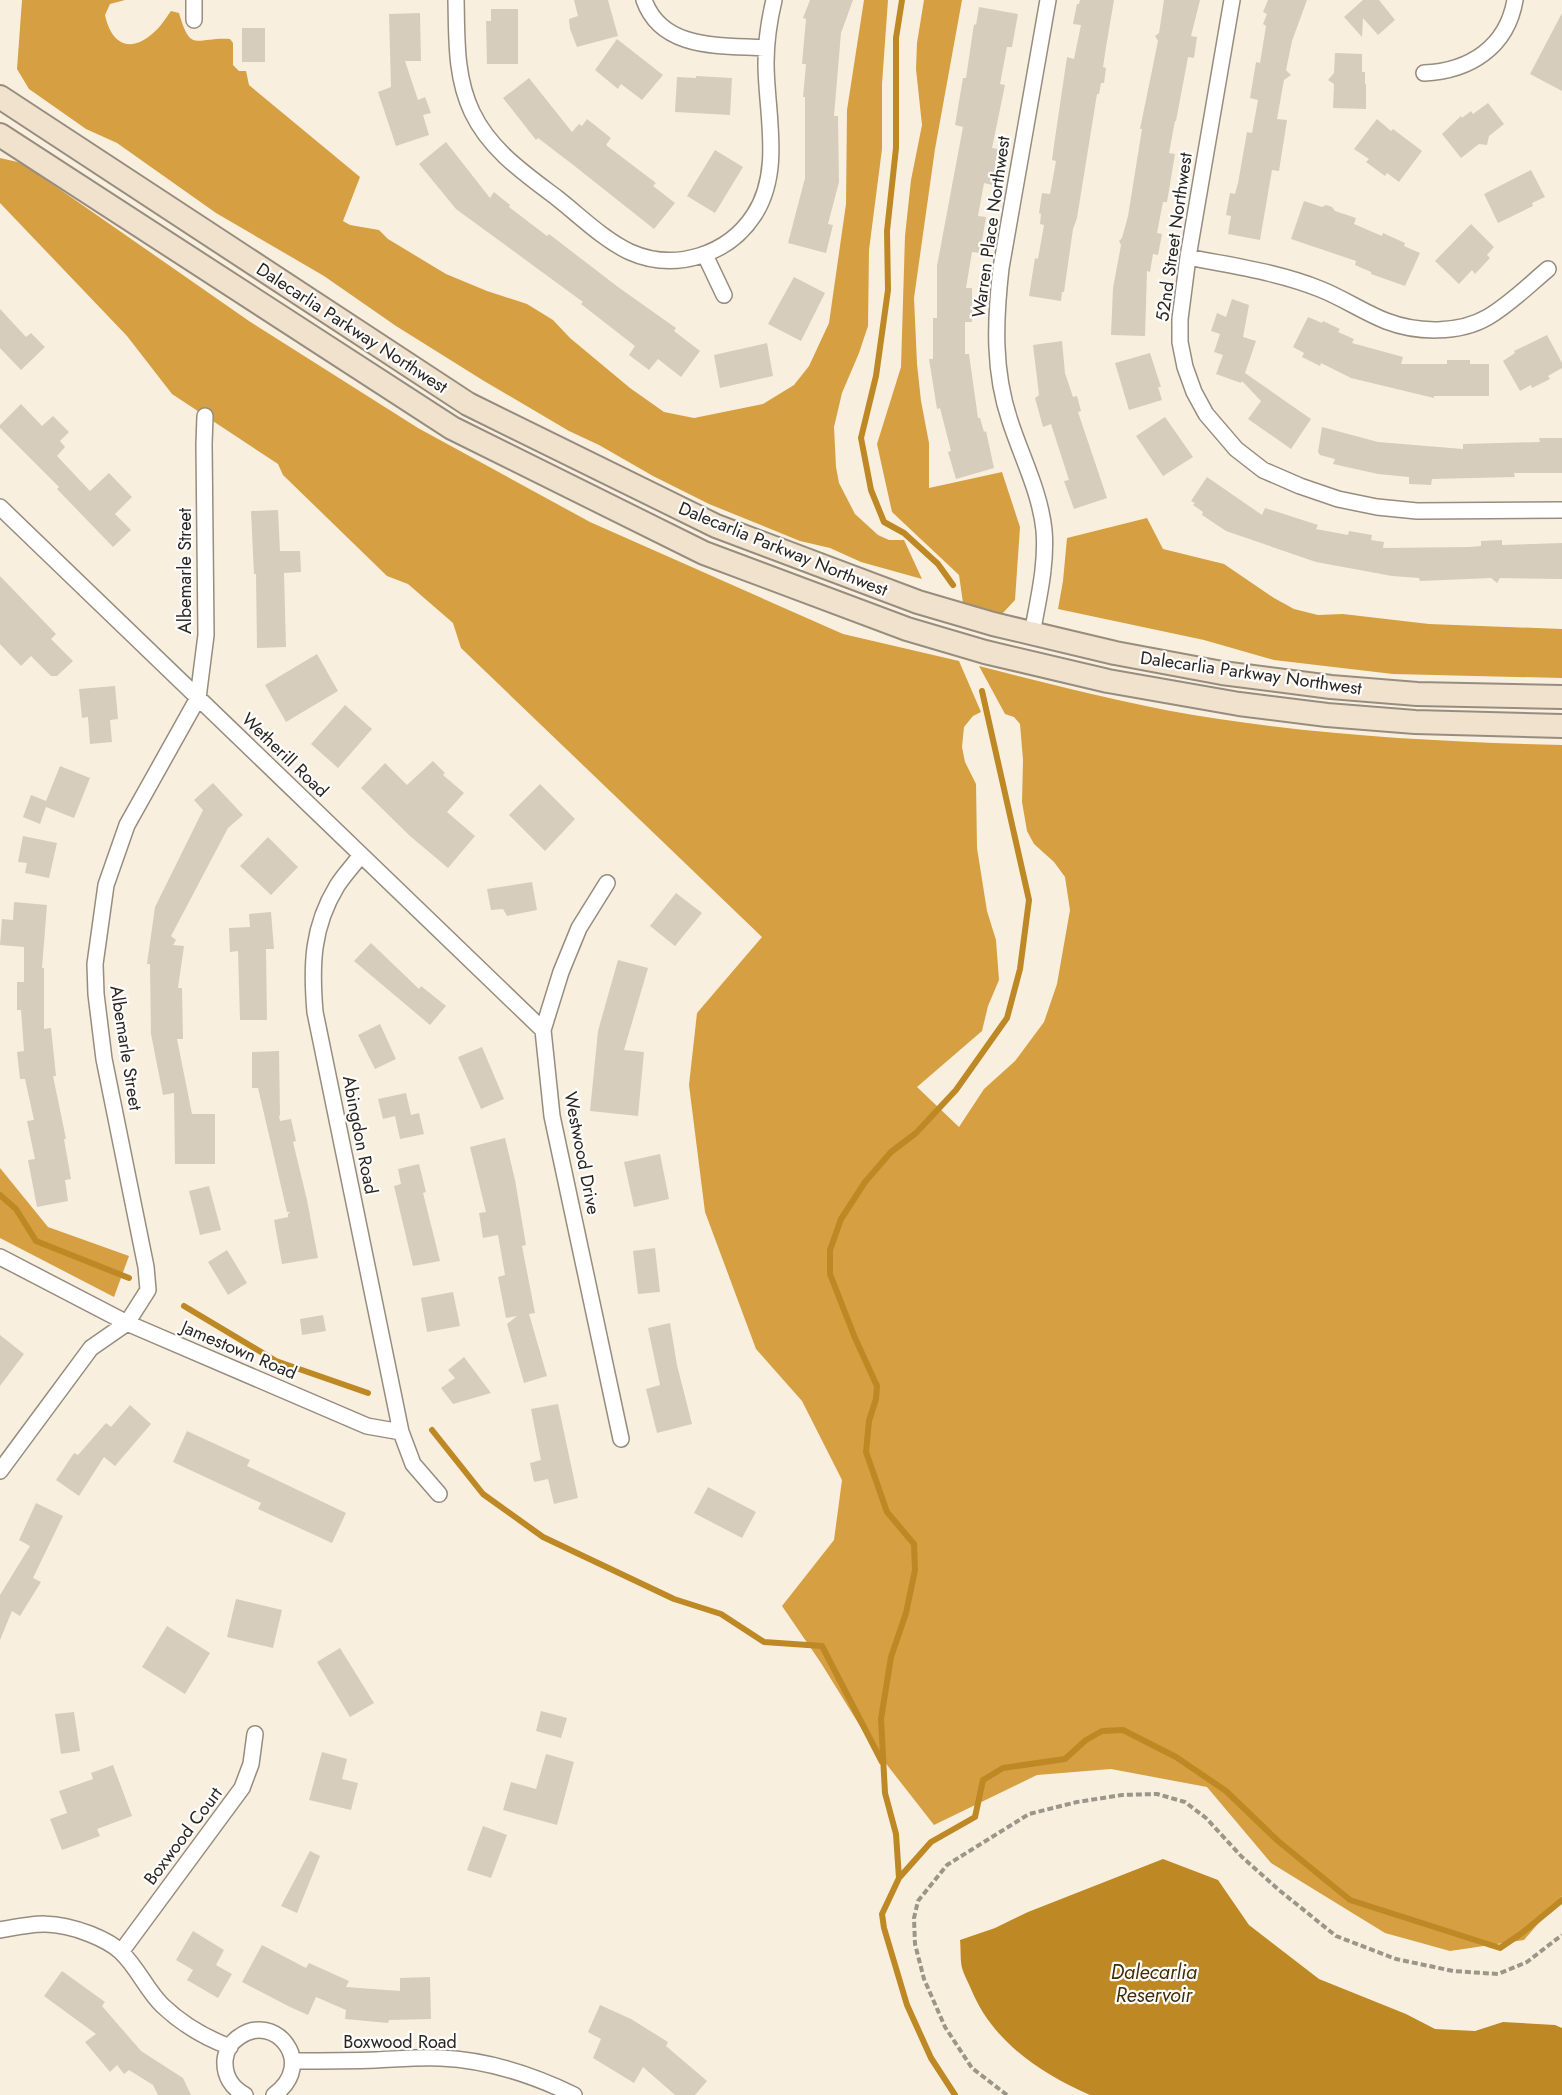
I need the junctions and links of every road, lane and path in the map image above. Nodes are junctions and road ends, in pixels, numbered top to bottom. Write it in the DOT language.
graph roads {
  1 [pos="194,0"];
  2 [pos="456,0"];
  3 [pos="644,0"];
  4 [pos="774,0"];
  5 [pos="1048,0"];
  6 [pos="1232,0"];
  7 [pos="1515,0"];
  8 [pos="194,20"];
  9 [pos="766,48"];
  10 [pos="1424,73"];
  11 [pos="0,97"];
  12 [pos="0,135"];
  13 [pos="705,255"];
  14 [pos="1188,257"];
  15 [pos="1548,269"];
  16 [pos="724,295"];
  17 [pos="205,416"];
  18 [pos="0,507"];
  19 [pos="1562,510"];
  20 [pos="1032,634"];
  21 [pos="1562,697"];
  22 [pos="198,698"];
  23 [pos="1562,726"];
  24 [pos="360,856"];
  25 [pos="607,883"];
  26 [pos="543,1030"];
  27 [pos="0,1257"];
  28 [pos="127,1323"];
  29 [pos="401,1431"];
  30 [pos="621,1439"];
  31 [pos="0,1471"];
  32 [pos="440,1494"];
  33 [pos="255,1734"];
  34 [pos="0,1930"];
  35 [pos="1562,1935"];
  36 [pos="121,1952"];
  37 [pos="230,2047"];
  38 [pos="293,2061"];
  39 [pos="244,2095"];
  40 [pos="274,2095"];
  41 [pos="574,2095"];
  42 [pos="1007,2095"];
  1 -- 8 [label="street"];
  2 -- 13 [label="street"];
  3 -- 9 [label="street"];
  4 -- 9 [label="street"];
  5 -- 20 [label="street, Warren Place Northwest"];
  6 -- 14 [label="street, 52nd Street Northwest"];
  7 -- 10 [label="street"];
  9 -- 13 [label="street"];
  11 -- 20 [label="main road, Dalecarlia Parkway Northwest"];
  12 -- 23 [label="main road, Dalecarlia Parkway Northwest"];
  13 -- 16 [label="street"];
  14 -- 15 [label="street"];
  14 -- 19 [label="street, 52nd Street Northwest"];
  17 -- 22 [label="street, Albemarle Street"];
  18 -- 22 [label="street, Wetherill Road"];
  20 -- 21 [label="main road, Dalecarlia Parkway Northwest"];
  22 -- 24 [label="street, Wetherill Road"];
  22 -- 28 [label="street, Albemarle Street"];
  24 -- 26 [label="street, Wetherill Road"];
  24 -- 29 [label="street, Abingdon Road"];
  25 -- 26 [label="street, Westwood Drive"];
  26 -- 30 [label="street, Westwood Drive"];
  27 -- 28 [label="street, Jamestown Road"];
  28 -- 29 [label="street, Jamestown Road"];
  28 -- 31 [label="street, Albemarle Street"];
  29 -- 32 [label="street"];
  33 -- 36 [label="street, Boxwood Court"];
  34 -- 36 [label="street"];
  35 -- 42 [label="path"];
  36 -- 37 [label="street"];
  37 -- 38 [label="street"];
  37 -- 39 [label="street"];
  38 -- 40 [label="street"];
  38 -- 41 [label="street, Boxwood Road"];
}
